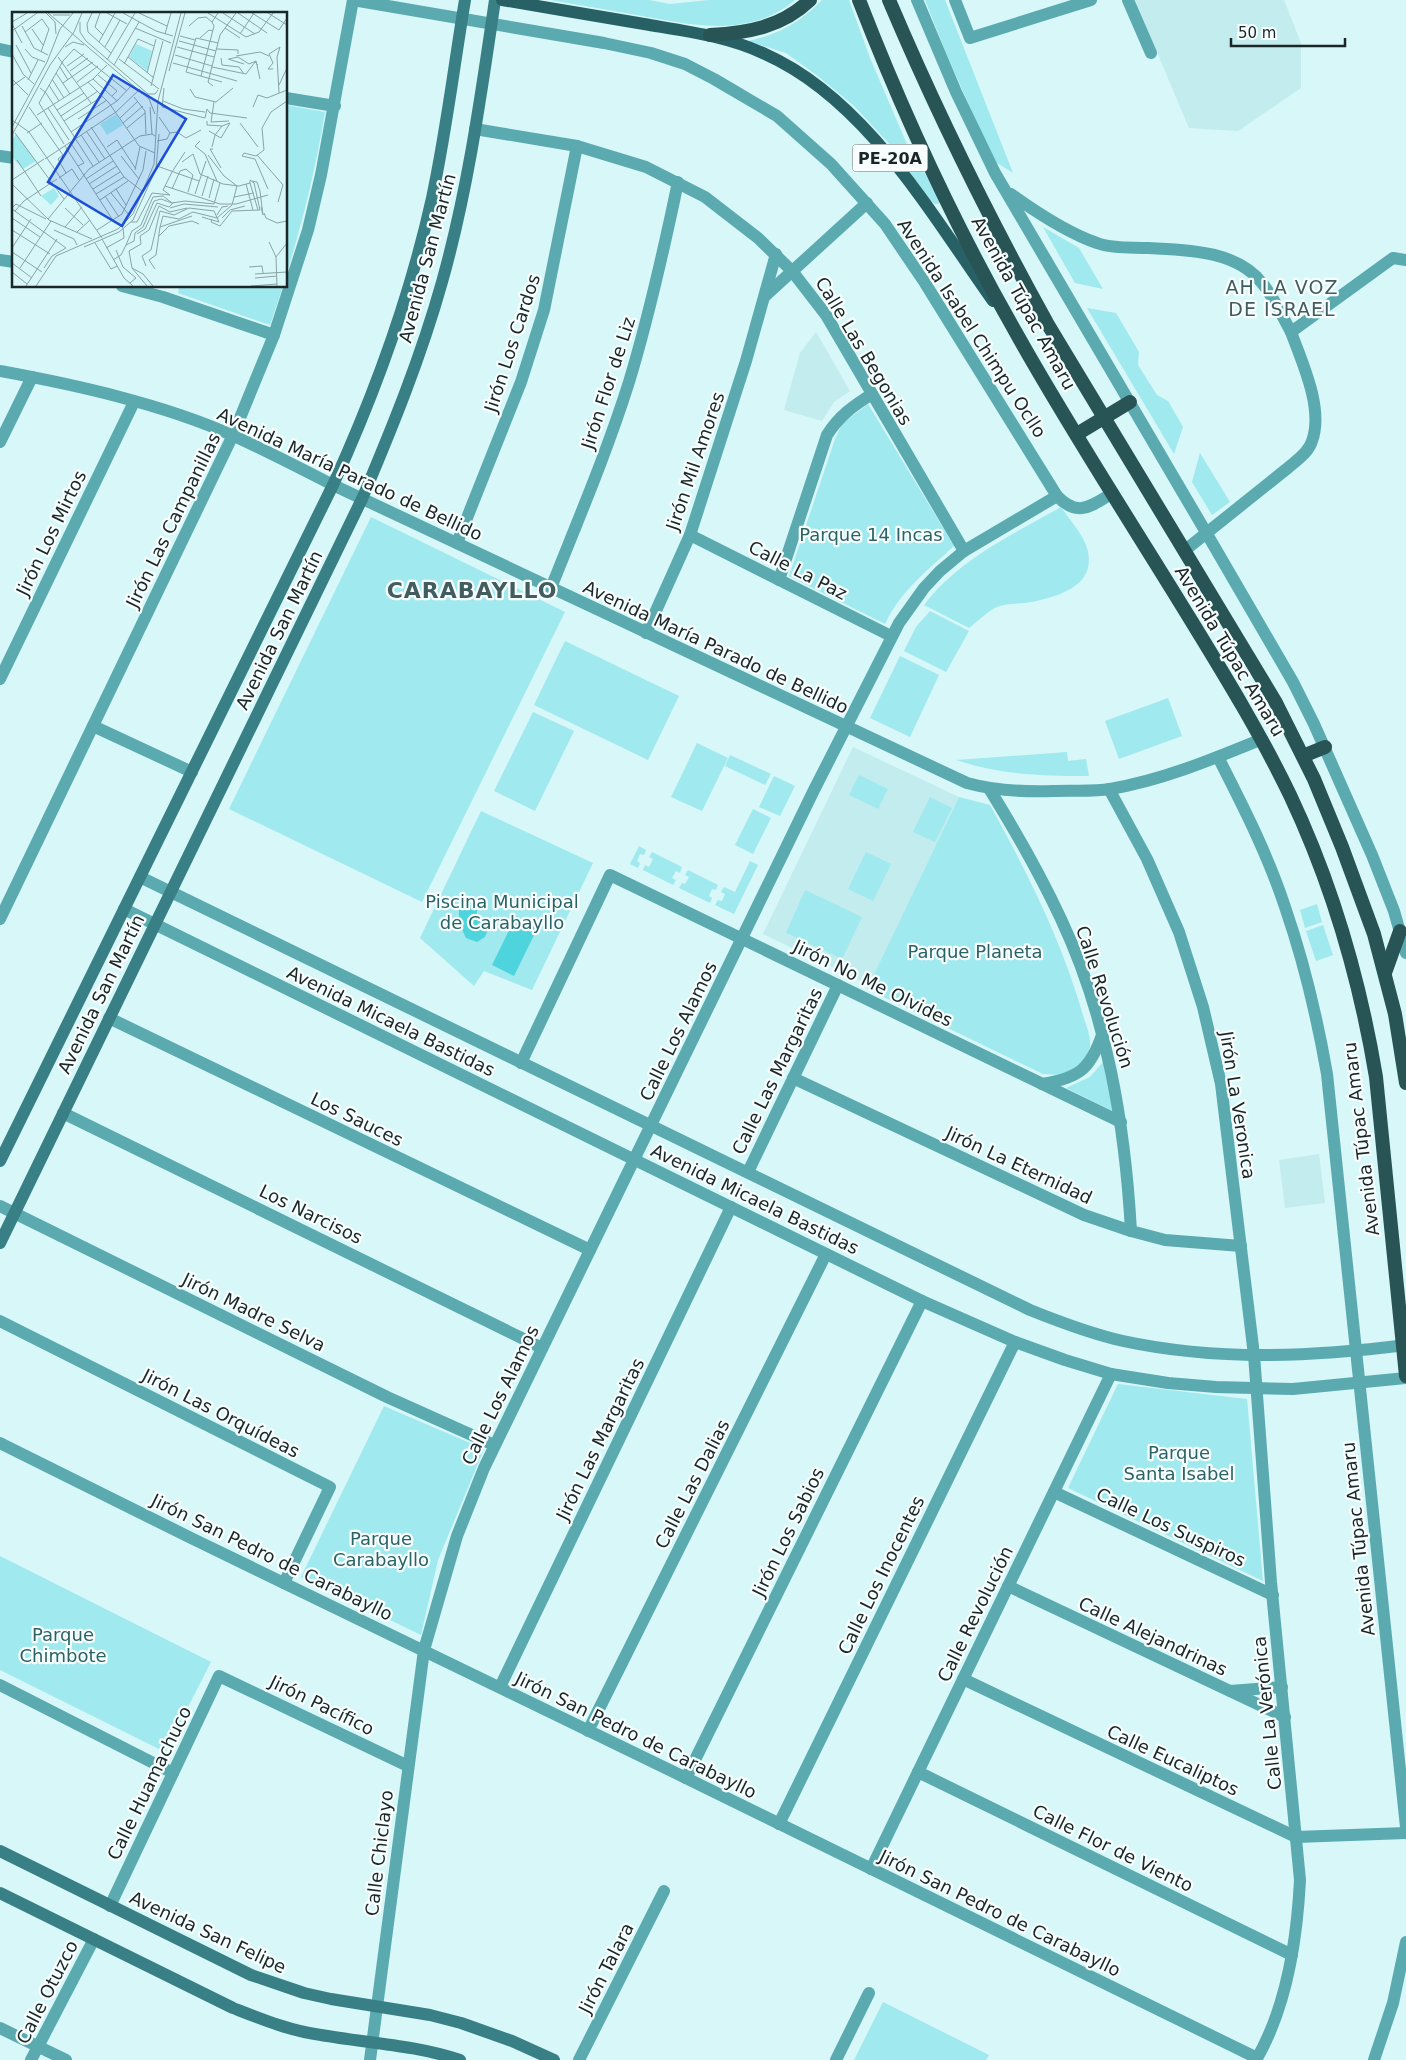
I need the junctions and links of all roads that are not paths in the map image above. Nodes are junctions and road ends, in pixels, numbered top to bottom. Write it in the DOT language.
graph roads {
  1 [pos="353,0"];
  2 [pos="465,0"];
  3 [pos="495,0"];
  4 [pos="502,0"];
  5 [pos="810,0"];
  6 [pos="859,0"];
  7 [pos="889,0"];
  8 [pos="918,0"];
  9 [pos="955,0"];
  10 [pos="1091,0"];
  11 [pos="1128,0"];
  12 [pos="462,19"];
  13 [pos="492,24"];
  14 [pos="710,35"];
  15 [pos="1151,53"];
  16 [pos="288,98"];
  17 [pos="334,106"];
  18 [pos="475,129"];
  19 [pos="577,146"];
  20 [pos="678,182"];
  21 [pos="1006,192"];
  22 [pos="867,203"];
  23 [pos="776,254"];
  24 [pos="1406,260"];
  25 [pos="792,271"];
  26 [pos="136,288"];
  27 [pos="164,292"];
  28 [pos="764,296"];
  29 [pos="1291,332"];
  30 [pos="274,335"];
  31 [pos="1019,338"];
  32 [pos="0,371"];
  33 [pos="32,377"];
  34 [pos="872,394"];
  35 [pos="134,402"];
  36 [pos="1130,402"];
  37 [pos="1104,418"];
  38 [pos="1077,434"];
  39 [pos="233,436"];
  40 [pos="0,442"];
  41 [pos="333,485"];
  42 [pos="1113,493"];
  43 [pos="1057,496"];
  44 [pos="362,499"];
  45 [pos="1207,534"];
  46 [pos="690,535"];
  47 [pos="457,543"];
  48 [pos="964,551"];
  49 [pos="1184,551"];
  50 [pos="779,580"];
  51 [pos="551,588"];
  52 [pos="646,633"];
  53 [pos="891,636"];
  54 [pos="0,679"];
  55 [pos="93,726"];
  56 [pos="846,728"];
  57 [pos="1262,739"];
  58 [pos="1325,746"];
  59 [pos="1303,756"];
  60 [pos="1218,757"];
  61 [pos="192,772"];
  62 [pos="1110,789"];
  63 [pos="990,790"];
  64 [pos="140,877"];
  65 [pos="170,892"];
  66 [pos="124,909"];
  67 [pos="1400,910"];
  68 [pos="0,919"];
  69 [pos="155,924"];
  70 [pos="1400,931"];
  71 [pos="743,939"];
  72 [pos="1406,953"];
  73 [pos="1385,973"];
  74 [pos="838,986"];
  75 [pos="109,1018"];
  76 [pos="1102,1035"];
  77 [pos="521,1063"];
  78 [pos="793,1078"];
  79 [pos="1406,1083"];
  80 [pos="1042,1084"];
  81 [pos="63,1113"];
  82 [pos="1121,1122"];
  83 [pos="651,1126"];
  84 [pos="634,1159"];
  85 [pos="0,1161"];
  86 [pos="748,1172"];
  87 [pos="0,1206"];
  88 [pos="731,1207"];
  89 [pos="14,1213"];
  90 [pos="1131,1231"];
  91 [pos="0,1243"];
  92 [pos="1241,1246"];
  93 [pos="590,1250"];
  94 [pos="826,1254"];
  95 [pos="922,1301"];
  96 [pos="0,1321"];
  97 [pos="1015,1342"];
  98 [pos="1404,1345"];
  99 [pos="542,1348"];
  100 [pos="1356,1350"];
  101 [pos="1254,1355"];
  102 [pos="1111,1374"];
  103 [pos="1406,1377"];
  104 [pos="1361,1383"];
  105 [pos="1257,1389"];
  106 [pos="0,1443"];
  107 [pos="494,1445"];
  108 [pos="1054,1492"];
  109 [pos="284,1583"];
  110 [pos="1008,1586"];
  111 [pos="1273,1595"];
  112 [pos="424,1650"];
  113 [pos="220,1676"];
  114 [pos="963,1680"];
  115 [pos="0,1685"];
  116 [pos="500,1687"];
  117 [pos="1282,1688"];
  118 [pos="1228,1691"];
  119 [pos="1285,1717"];
  120 [pos="588,1731"];
  121 [pos="408,1766"];
  122 [pos="173,1772"];
  123 [pos="918,1772"];
  124 [pos="686,1778"];
  125 [pos="779,1824"];
  126 [pos="1406,1827"];
  127 [pos="1406,1833"];
  128 [pos="1296,1837"];
  129 [pos="0,1851"];
  130 [pos="871,1869"];
  131 [pos="664,1891"];
  132 [pos="0,1893"];
  133 [pos="110,1906"];
  134 [pos="94,1939"];
  135 [pos="1406,1942"];
  136 [pos="1292,1955"];
  137 [pos="870,1993"];
  138 [pos="377,2007"];
  139 [pos="0,2028"];
  140 [pos="372,2043"];
  141 [pos="38,2046"];
  142 [pos="1256,2059"];
  143 [pos="31,2060"];
  144 [pos="66,2060"];
  145 [pos="370,2060"];
  146 [pos="460,2060"];
  147 [pos="554,2060"];
  148 [pos="579,2060"];
  149 [pos="836,2060"];
  150 [pos="1374,2060"];
  1 -- 12 [label="street, Avenida Isabel Chimpu Ocllo"];
  1 -- 17 [label="street, Jirón Las Campanillas"];
  2 -- 12 [label="main road, Avenida San Martín"];
  3 -- 13 [label="main road, Avenida San Martín"];
  4 -- 14 [label="main road, Avenida Isabel Chimpu Ocllo / PE-20A"];
  5 -- 14 [label="highway"];
  6 -- 31 [label="highway, Avenida Túpac Amaru / PE-20A"];
  7 -- 37 [label="highway, Avenida Túpac Amaru"];
  8 -- 21 [label="street, Avenida Túpac Amaru"];
  9 -- 10 [label="street"];
  11 -- 15 [label="street"];
  12 -- 13 [label="street, Avenida Isabel Chimpu Ocllo"];
  12 -- 41 [label="main road, Avenida San Martín"];
  13 -- 18 [label="main road, Avenida San Martín"];
  13 -- 22 [label="street, Avenida Isabel Chimpu Ocllo"];
  14 -- 31 [label="main road, Avenida Isabel Chimpu Ocllo / PE-20A"];
  16 -- 17 [label="street"];
  17 -- 30 [label="street, Jirón Las Campanillas"];
  18 -- 19 [label="street, Calle Las Begonias"];
  18 -- 44 [label="main road, Avenida San Martín"];
  19 -- 20 [label="street, Calle Las Begonias"];
  19 -- 47 [label="street, Jirón Los Cardos"];
  20 -- 23 [label="street, Calle Las Begonias"];
  20 -- 51 [label="street, Jirón Flor de Liz"];
  21 -- 29 [label="street"];
  21 -- 36 [label="street, Avenida Túpac Amaru"];
  22 -- 25 [label="street"];
  22 -- 43 [label="street, Avenida Isabel Chimpu Ocllo"];
  23 -- 25 [label="street, Calle Las Begonias"];
  23 -- 28 [label="street, Jirón Mil Amores"];
  24 -- 29 [label="street"];
  25 -- 28 [label="street"];
  25 -- 34 [label="street, Calle Las Begonias"];
  26 -- 27 [label="street"];
  27 -- 30 [label="street"];
  28 -- 46 [label="street, Jirón Mil Amores"];
  29 -- 45 [label="street"];
  30 -- 39 [label="street, Jirón Las Campanillas"];
  31 -- 38 [label="highway, Avenida Túpac Amaru"];
  32 -- 33 [label="street, Avenida María Parado de Bellido"];
  33 -- 35 [label="street, Avenida María Parado de Bellido"];
  33 -- 40 [label="street"];
  34 -- 48 [label="street, Calle Las Begonias"];
  34 -- 50 [label="street"];
  35 -- 39 [label="street, Avenida María Parado de Bellido"];
  35 -- 54 [label="street, Jirón Los Mirtos"];
  36 -- 37 [label="highway"];
  36 -- 45 [label="street, Avenida Túpac Amaru"];
  37 -- 38 [label="highway"];
  37 -- 49 [label="highway, Avenida Túpac Amaru"];
  38 -- 42 [label="highway, Avenida Túpac Amaru"];
  39 -- 41 [label="street, Avenida María Parado de Bellido"];
  39 -- 55 [label="street, Jirón Las Campanillas"];
  41 -- 44 [label="street, Avenida María Parado de Bellido"];
  41 -- 61 [label="main road, Avenida San Martín"];
  42 -- 43 [label="street, Avenida Isabel Chimpu Ocllo"];
  42 -- 57 [label="highway, Avenida Túpac Amaru"];
  43 -- 48 [label="street, Calle Los Alamos"];
  44 -- 47 [label="street, Avenida María Parado de Bellido"];
  44 -- 65 [label="main road, Avenida San Martín"];
  45 -- 49 [label="street"];
  45 -- 58 [label="street, Avenida Túpac Amaru"];
  46 -- 50 [label="street, Calle La Paz"];
  46 -- 52 [label="street, Jirón Mil Amores"];
  47 -- 51 [label="street, Avenida María Parado de Bellido"];
  48 -- 53 [label="street, Calle Los Alamos"];
  49 -- 59 [label="highway, Avenida Túpac Amaru"];
  50 -- 53 [label="street, Calle La Paz"];
  51 -- 52 [label="street, Avenida María Parado de Bellido"];
  52 -- 56 [label="street, Avenida María Parado de Bellido"];
  53 -- 56 [label="street, Calle Los Alamos"];
  55 -- 61 [label="street"];
  55 -- 68 [label="street, Jirón Las Campanillas"];
  56 -- 63 [label="street, Avenida María Parado de Bellido"];
  56 -- 71 [label="street, Calle Los Alamos"];
  57 -- 60 [label="street, Avenida María Parado de Bellido"];
  57 -- 98 [label="highway, Avenida Túpac Amaru"];
  58 -- 59 [label="highway"];
  58 -- 67 [label="street, Avenida Túpac Amaru"];
  59 -- 73 [label="highway, Avenida Túpac Amaru"];
  60 -- 62 [label="street, Avenida María Parado de Bellido"];
  60 -- 100 [label="street, Avenida Túpac Amaru"];
  61 -- 64 [label="main road, Avenida San Martín"];
  62 -- 63 [label="street, Avenida María Parado de Bellido"];
  62 -- 92 [label="street, Jirón La Veronica"];
  63 -- 76 [label="street, Calle Revolución"];
  64 -- 65 [label="street, Avenida Micaela Bastidas"];
  64 -- 66 [label="main road, Avenida San Martín"];
  65 -- 69 [label="main road, Avenida San Martín"];
  65 -- 77 [label="street, Avenida Micaela Bastidas"];
  66 -- 69 [label="street, Avenida Micaela Bastidas"];
  66 -- 85 [label="main road, Avenida San Martín"];
  67 -- 70 [label="street, Avenida Túpac Amaru"];
  69 -- 75 [label="main road, Avenida San Martín"];
  69 -- 84 [label="street, Avenida Micaela Bastidas"];
  70 -- 72 [label="street, Avenida Túpac Amaru"];
  70 -- 73 [label="highway"];
  71 -- 74 [label="street, Jirón No Me Olvides"];
  71 -- 77 [label="street, Jirón No Me Olvides"];
  71 -- 83 [label="street, Calle Los Alamos"];
  73 -- 79 [label="highway, Avenida Túpac Amaru"];
  74 -- 78 [label="street, Calle Las Margaritas"];
  74 -- 80 [label="street, Jirón No Me Olvides"];
  75 -- 81 [label="main road, Avenida San Martín"];
  75 -- 93 [label="street, Los Sauces"];
  76 -- 80 [label="street"];
  76 -- 82 [label="street, Calle Revolución"];
  77 -- 83 [label="street, Avenida Micaela Bastidas"];
  78 -- 86 [label="street, Calle Las Margaritas"];
  78 -- 90 [label="street, Jirón La Eternidad"];
  80 -- 82 [label="street, Jirón No Me Olvides"];
  81 -- 89 [label="main road, Avenida San Martín"];
  81 -- 99 [label="street, Los Narcisos"];
  82 -- 90 [label="street, Calle Revolución"];
  83 -- 84 [label="street, Calle Los Alamos"];
  83 -- 86 [label="street, Avenida Micaela Bastidas"];
  84 -- 88 [label="street, Avenida Micaela Bastidas"];
  84 -- 93 [label="street, Calle Los Alamos"];
  86 -- 101 [label="street, Avenida Micaela Bastidas"];
  87 -- 89 [label="street, Jirón Madre Selva"];
  88 -- 94 [label="street, Avenida Micaela Bastidas"];
  88 -- 116 [label="street, Jirón Las Margaritas"];
  89 -- 91 [label="main road, Avenida San Martín"];
  89 -- 107 [label="street, Jirón Madre Selva"];
  90 -- 92 [label="street, Jirón La Eternidad"];
  92 -- 101 [label="street, Jirón La Veronica"];
  93 -- 99 [label="street, Calle Los Alamos"];
  94 -- 95 [label="street, Avenida Micaela Bastidas"];
  94 -- 120 [label="street, Calle Las Dalias"];
  95 -- 97 [label="street, Avenida Micaela Bastidas"];
  95 -- 124 [label="street, Jirón Los Sabios"];
  96 -- 109 [label="street, Jirón Las Orquídeas"];
  97 -- 102 [label="street, Avenida Micaela Bastidas"];
  97 -- 125 [label="street, Calle Los Inocentes"];
  98 -- 100 [label="street, Avenida Micaela Bastidas"];
  98 -- 103 [label="highway, Avenida Túpac Amaru"];
  99 -- 107 [label="street, Calle Los Alamos"];
  100 -- 101 [label="street, Avenida Micaela Bastidas"];
  100 -- 104 [label="street, Avenida Túpac Amaru"];
  101 -- 105 [label="street, Calle La Verónica"];
  102 -- 105 [label="street, Avenida Micaela Bastidas"];
  102 -- 108 [label="street, Calle Revolución"];
  103 -- 104 [label="street, Avenida Micaela Bastidas"];
  104 -- 105 [label="street, Avenida Micaela Bastidas"];
  104 -- 126 [label="street, Avenida Túpac Amaru"];
  105 -- 111 [label="street, Calle La Verónica"];
  106 -- 109 [label="street, Jirón San Pedro de Carabayllo"];
  107 -- 112 [label="street, Calle Los Alamos"];
  108 -- 110 [label="street, Calle Revolución"];
  108 -- 111 [label="street, Calle Los Suspiros"];
  109 -- 112 [label="street, Jirón San Pedro de Carabayllo"];
  110 -- 114 [label="street, Calle Revolución"];
  110 -- 118 [label="street, Calle Alejandrinas"];
  111 -- 117 [label="street, Calle La Verónica"];
  112 -- 116 [label="street, Jirón San Pedro de Carabayllo"];
  112 -- 121 [label="street, Calle Chiclayo"];
  113 -- 121 [label="street, Jirón Pacífico"];
  113 -- 122 [label="street, Calle Huamachuco"];
  114 -- 123 [label="street, Calle Revolución"];
  114 -- 128 [label="street, Calle Eucaliptos"];
  115 -- 122 [label="street"];
  116 -- 120 [label="street, Jirón San Pedro de Carabayllo"];
  117 -- 118 [label="street"];
  117 -- 119 [label="street, Calle La Verónica"];
  118 -- 119 [label="street, Calle Alejandrinas"];
  119 -- 128 [label="street, Calle La Verónica"];
  120 -- 124 [label="street, Jirón San Pedro de Carabayllo"];
  121 -- 138 [label="street, Calle Chiclayo"];
  122 -- 133 [label="street, Calle Huamachuco"];
  123 -- 130 [label="street, Calle Revolución"];
  123 -- 136 [label="street, Calle Flor de Viento"];
  124 -- 125 [label="street, Jirón San Pedro de Carabayllo"];
  125 -- 130 [label="street, Jirón San Pedro de Carabayllo"];
  127 -- 128 [label="street, Calle Eucaliptos"];
  128 -- 136 [label="street, Calle La Verónica"];
  129 -- 133 [label="main road, Avenida San Felipe"];
  130 -- 142 [label="street, Jirón San Pedro de Carabayllo"];
  131 -- 148 [label="street, Jirón Talara"];
  132 -- 134 [label="main road"];
  133 -- 138 [label="main road, Avenida San Felipe"];
  134 -- 140 [label="main road"];
  134 -- 141 [label="street, Calle Otuzco"];
  135 -- 150 [label="street"];
  136 -- 142 [label="street, Calle La Verónica"];
  137 -- 149 [label="street"];
  138 -- 140 [label="street, Calle Chiclayo"];
  138 -- 147 [label="main road, Avenida San Felipe"];
  139 -- 141 [label="street"];
  140 -- 145 [label="street, Calle Chiclayo"];
  140 -- 146 [label="main road"];
  141 -- 143 [label="street, Calle Otuzco"];
  141 -- 144 [label="street"];
}
